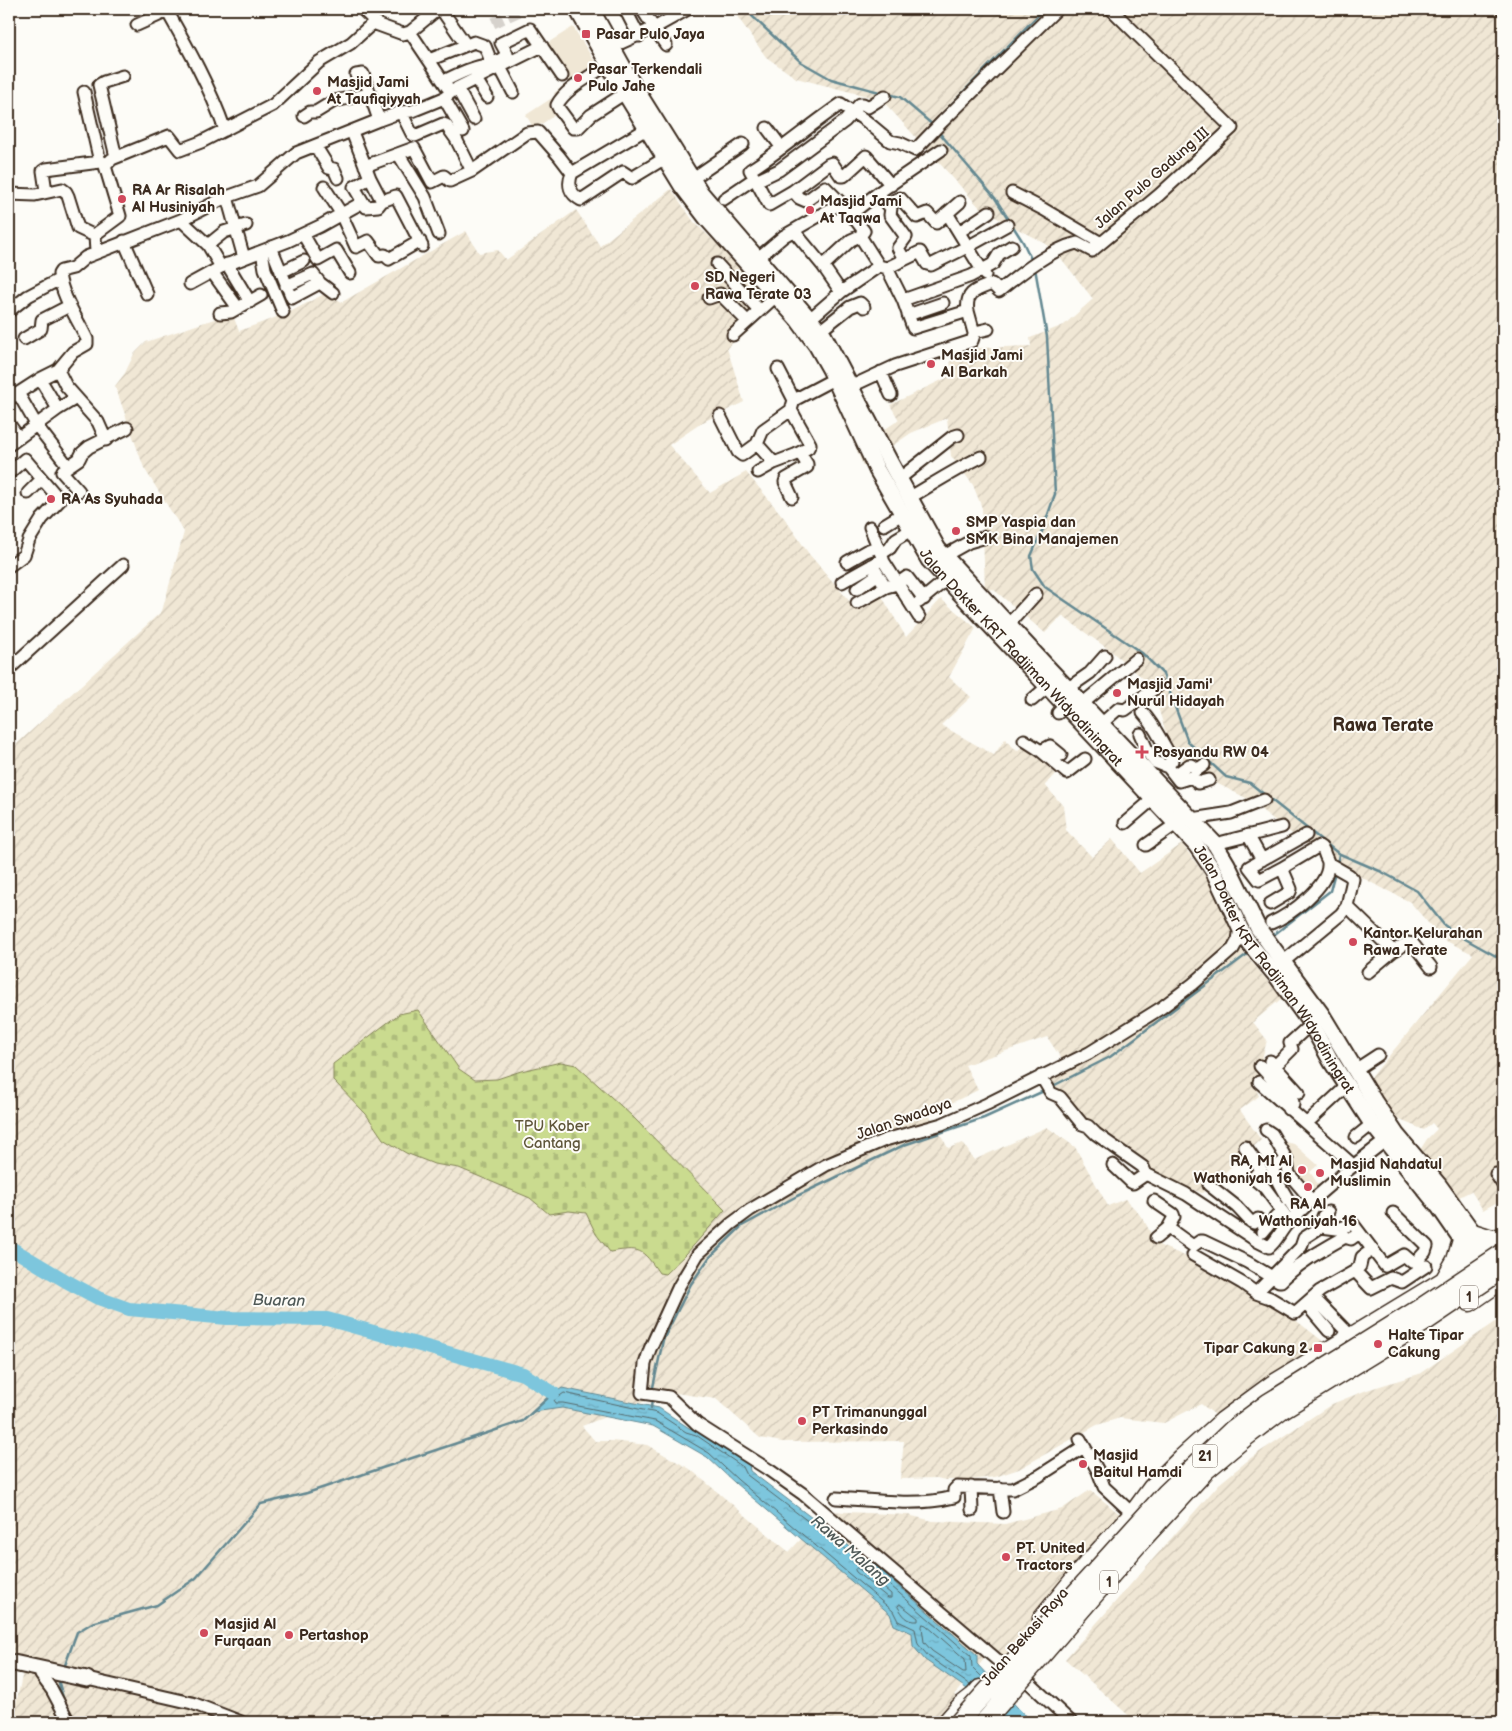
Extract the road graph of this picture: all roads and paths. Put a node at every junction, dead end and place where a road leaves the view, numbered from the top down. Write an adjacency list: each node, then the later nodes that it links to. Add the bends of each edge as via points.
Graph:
1 (362, 9): 11 (street)
2 (440, 9): 14 (street); 16 (street)
3 (577, 9): 31 (main road, Jalan Dokter KRT Radjiman Widyodiningrat)
4 (591, 9): 19 (main road, Jalan Dokter KRT Radjiman Widyodiningrat)
5 (625, 9): 15 (street)
6 (642, 9): 13 (street)
7 (1057, 9): 36 (street, via 915,150 883,136)
8 (1111, 9): 86 (street, Jalan Pulo Gadung III, via 1232,128)
9 (167, 10): 12 (street); 42 (street, via 203,76)
10 (682, 10): 13 (street)
11 (378, 24): 14 (street, via 398,33); 42 (street, via 373,23 351,43 319,62 273,105)
12 (137, 25)
13 (654, 28): 15 (street); 17 (street)
14 (410, 32): 20 (street)
15 (639, 36): 19 (street)
16 (466, 45): 20 (street); 21 (street, via 474,42 483,44)
17 (666, 45)
18 (542, 46): 21 (street); 21 (street, via 528,30 501,43 507,55); 25 (street)
19 (612, 48): 57 (main road, Jalan Dokter KRT Radjiman Widyodiningrat)
20 (430, 60): 27 (street)
21 (496, 66): 26 (street); 27 (street, via 473,68); 29 (street)
22 (598, 70): 31 (street, via 558,102 572,128 578,128 591,115)
23 (356, 75): 32 (street, via 364,74)
24 (123, 76): 51 (street, via 99,85)
25 (562, 76)
26 (476, 79): 30 (street); 34 (street)
27 (444, 81): 30 (street)
28 (84, 92): 51 (street)
29 (513, 92)
30 (451, 93): 35 (street, via 412,111); 38 (street); 43 (street)
31 (625, 93): 40 (main road, Jalan Dokter KRT Radjiman Widyodiningrat)
32 (370, 94): 37 (street, via 334,101); 39 (street)
33 (885, 96): 36 (street, via 871,107 860,104)
34 (487, 97)
35 (401, 112): 39 (street); 53 (street, via 415,136 446,125)
36 (853, 112): 47 (street, via 841,104); 58 (street, via 779,170)
37 (304, 116)
38 (474, 119)
39 (379, 120): 44 (street)
40 (648, 128): 50 (main road, Jalan Dokter KRT Radjiman Widyodiningrat); 54 (street)
41 (767, 128): 47 (street)
42 (225, 130): 51 (street, via 181,150 169,136)
43 (463, 131)
44 (352, 132): 46 (street); 52 (street)
45 (743, 144): 57 (street)
46 (316, 147): 55 (street); 66 (street, via 296,153 258,186)
47 (782, 148): 58 (street, via 750,170)
48 (941, 150): 59 (street)
49 (398, 154): 52 (street); 53 (street, via 414,148 432,182 444,176 450,181); 82 (street, via 425,197)
50 (665, 158): 54 (street, via 632,178 623,172 581,200 569,187); 76 (main road, Jalan Dokter KRT Radjiman Widyodiningrat, via 700,211)
51 (108, 160): 62 (street, via 46,169 43,171); 83 (street, via 105,166 120,216)
52 (365, 166): 56 (street)
53 (472, 171): 54 (street, via 526,133 538,132)
54 (572, 173)
55 (338, 178)
56 (370, 178): 68 (street); 69 (street, via 354,188)
57 (692, 179): 76 (main road, Jalan Dokter KRT Radjiman Widyodiningrat)
58 (756, 179): 61 (street, via 769,205); 67 (street)
59 (891, 185): 61 (street, via 866,156 844,176 832,163); 63 (street)
60 (324, 187): 74 (street)
61 (793, 190): 79 (street, via 799,198 806,200 825,187 843,205)
62 (46, 191): 64 (street, via 35,195); 83 (street, via 62,189 66,192 78,228)
63 (878, 193): 71 (street); 84 (street, via 851,214 864,231)
64 (9, 194)
65 (1012, 194): 86 (street, Jalan Pulo Gadung III)
66 (227, 197): 75 (street); 78 (street)
67 (724, 199)
68 (382, 201): 69 (street, via 378,206 369,208); 74 (street, via 396,196 421,244 388,259 385,255 380,257 368,242 356,247)
69 (363, 202): 74 (street)
70 (960, 202): 73 (street)
71 (888, 205): 73 (street, via 900,198 917,217 927,213 936,223); 94 (street, via 890,215 906,237 898,248)
72 (989, 212): 80 (street)
73 (947, 213): 80 (street)
74 (340, 215): 81 (street)
75 (181, 220): 85 (street); 87 (street)
76 (720, 225): 93 (main road, Jalan Dokter KRT Radjiman Widyodiningrat); 110 (main road, Jalan Dokter KRT Radjiman Widyodiningrat)
77 (1007, 225): 89 (street)
78 (241, 226): 87 (street, via 224,232); 92 (street)
79 (794, 231): 93 (street); 97 (street)
80 (959, 232): 89 (street)
81 (303, 234): 90 (street); 102 (street, via 318,260 336,250)
82 (439, 234)
83 (95, 236): 91 (street)
84 (860, 236): 97 (street); 98 (street)
85 (124, 241): 91 (street); 108 (street)
86 (1101, 243): 105 (street, via 1092,250 1077,242 1069,244 1045,257 999,291)
87 (208, 245): 99 (street)
88 (1012, 246): 100 (street)
89 (966, 248): 94 (street, via 931,265 920,252); 100 (street)
90 (267, 249): 92 (street); 101 (street); 121 (street, via 266,269)
91 (96, 252): 103 (street, via 73,268 61,271)
92 (244, 258): 99 (street)
93 (758, 258): 124 (main road, Jalan Dokter KRT Radjiman Widyodiningrat)
94 (904, 259): 98 (street)
95 (304, 261): 101 (street)
96 (717, 264): 118 (street)
97 (822, 266): 106 (street)
98 (883, 267): 106 (street); 112 (street)
99 (220, 268): 104 (street); 113 (street); 117 (street)
100 (982, 271): 105 (street); 112 (street)
101 (281, 272): 107 (street, via 286,286 313,274)
102 (350, 273)
103 (60, 279): 115 (street); 119 (street, via 28,296)
104 (190, 284)
105 (992, 284): 120 (street, via 968,296)
106 (841, 292): 124 (street)
107 (333, 293)
108 (147, 294)
109 (261, 295): 113 (street)
110 (776, 296): 118 (street); 135 (main road, Jalan Dokter KRT Radjiman Widyodiningrat, via 817,346)
111 (709, 298): 125 (street, via 720,294)
112 (903, 300): 123 (street)
113 (250, 302): 117 (street)
114 (943, 303): 123 (street)
115 (69, 306): 130 (street, via 45,318 40,323 41,329); 132 (street, via 87,344 74,352)
116 (864, 307): 127 (street, via 860,303 850,307)
117 (238, 308): 122 (street)
118 (759, 310): 125 (street)
119 (9, 311)
120 (968, 311): 123 (street, via 915,329); 128 (street)
121 (283, 312)
122 (220, 313)
123 (908, 315)
124 (810, 319): 127 (main road, Jalan Dokter KRT Radjiman Widyodiningrat)
125 (747, 321): 129 (street)
126 (988, 329): 128 (street)
127 (821, 330): 136 (main road, Jalan Dokter KRT Radjiman Widyodiningrat)
128 (974, 333): 133 (street, via 972,341)
129 (733, 335)
130 (24, 339)
131 (778, 369): 140 (street)
132 (58, 370): 134 (street); 139 (street)
133 (881, 372): 136 (street); 137 (street)
134 (40, 379): 138 (street); 141 (street)
135 (834, 379): 140 (street); 163 (main road, Jalan Dokter KRT Radjiman Widyodiningrat, via 877,470)
136 (852, 386): 157 (main road, Jalan Dokter KRT Radjiman Widyodiningrat)
137 (891, 395)
138 (13, 396): 144 (street)
139 (76, 398): 141 (street); 148 (street, via 98,422)
140 (793, 405): 149 (street, via 763,430); 151 (street, via 810,444)
141 (58, 409): 144 (street)
142 (720, 416): 149 (street, via 740,454)
143 (9, 424): 147 (street)
144 (37, 426): 147 (street); 154 (street)
145 (127, 428): 148 (street)
146 (958, 435): 157 (street)
147 (19, 438): 150 (street)
148 (106, 440): 154 (street, via 89,447 80,459)
149 (757, 444): 153 (street)
150 (9, 445)
151 (800, 453): 153 (street); 161 (street, via 807,467 785,482)
152 (981, 457): 162 (street)
153 (774, 462): 156 (street)
154 (68, 466): 159 (street, via 62,472)
155 (9, 472): 158 (street, via 25,459)
156 (758, 472)
157 (899, 478): 162 (main road, Jalan Dokter KRT Radjiman Widyodiningrat)
158 (42, 479): 160 (street); 172 (street, via 60,500 42,519 24,555)
159 (79, 491)
160 (28, 492)
161 (792, 497)
162 (909, 498): 169 (main road, Jalan Dokter KRT Radjiman Widyodiningrat)
163 (902, 514): 164 (street); 166 (main road, Jalan Dokter KRT Radjiman Widyodiningrat)
164 (884, 525)
165 (870, 527): 168 (street)
166 (911, 530): 168 (street); 174 (main road, Jalan Dokter KRT Radjiman Widyodiningrat, via 929,560)
167 (986, 537): 169 (street)
168 (880, 553): 170 (street, via 866,551); 173 (street); 176 (street)
169 (944, 556): 183 (main road, Jalan Dokter KRT Radjiman Widyodiningrat)
170 (847, 562)
171 (123, 565): 186 (street)
172 (9, 567)
173 (875, 570): 175 (street); 176 (street); 177 (street)
174 (947, 579): 179 (street); 188 (main road, Jalan Dokter KRT Radjiman Widyodiningrat)
175 (842, 582)
176 (892, 586): 179 (street, via 907,577); 180 (street); 181 (street)
177 (857, 588)
178 (1036, 594): 183 (street)
179 (924, 599): 181 (street)
180 (858, 603)
181 (911, 606): 182 (street)
182 (919, 616)
183 (1008, 625): 189 (main road, Jalan Dokter KRT Radjiman Widyodiningrat)
184 (1105, 656): 189 (street, via 1090,673)
185 (1136, 659): 191 (street)
186 (9, 669)
187 (1158, 686): 193 (street, via 1125,710 1118,709)
188 (1047, 687): 190 (street); 196 (main road, Jalan Dokter KRT Radjiman Widyodiningrat)
189 (1067, 689): 191 (main road, Jalan Dokter KRT Radjiman Widyodiningrat)
190 (1032, 700)
191 (1082, 704): 193 (main road, Jalan Dokter KRT Radjiman Widyodiningrat)
192 (1143, 713): 200 (street, via 1158,731 1158,737 1172,758)
193 (1101, 724): 198 (main road, Jalan Dokter KRT Radjiman Widyodiningrat)
194 (1024, 740): 195 (street)
195 (1041, 751): 196 (street, via 1067,773); 197 (street, via 1050,746)
196 (1094, 752): 203 (main road, Jalan Dokter KRT Radjiman Widyodiningrat)
197 (1061, 755)
198 (1131, 755): 200 (street, via 1143,739 1155,762); 201 (main road, Jalan Dokter KRT Radjiman Widyodiningrat)
199 (1204, 765): 200 (street, via 1197,770 1192,765)
200 (1170, 770): 201 (street); 202 (street, via 1180,782 1192,777 1198,783)
201 (1152, 776): 205 (main road, Jalan Dokter KRT Radjiman Widyodiningrat)
202 (1209, 780)
203 (1153, 800): 206 (street); 207 (main road, Jalan Dokter KRT Radjiman Widyodiningrat)
204 (1264, 800): 205 (street, via 1231,813)
205 (1192, 819): 211 (main road, Jalan Dokter KRT Radjiman Widyodiningrat)
206 (1125, 823)
207 (1176, 824): 212 (street); 219 (main road, Jalan Dokter KRT Radjiman Widyodiningrat, via 1213,870)
208 (1282, 826): 209 (street)
209 (1248, 835): 211 (street); 213 (street)
210 (1306, 835): 213 (street)
211 (1215, 844): 218 (main road, Jalan Dokter KRT Radjiman Widyodiningrat)
212 (1146, 845)
213 (1262, 860): 215 (street, via 1250,867 1259,880)
214 (1330, 864): 215 (street, via 1319,846); 217 (street, via 1353,881); 220 (street, via 1317,889)
215 (1282, 868): 216 (street, via 1290,892)
216 (1270, 904)
217 (1347, 906): 221 (street); 222 (street, via 1341,914)
218 (1252, 919): 219 (main road); 220 (main road, Jalan Dokter KRT Radjiman Widyodiningrat)
219 (1240, 928): 222 (main road, Jalan Dokter KRT Radjiman Widyodiningrat, via 1249,943); 230 (street, Jalan Swadaya, via 1233,949 1161,1008 1088,1053)
220 (1266, 928): 222 (main road, Jalan Dokter KRT Radjiman Widyodiningrat)
221 (1394, 951): 223 (street, via 1407,943 1413,944); 224 (street)
222 (1277, 961): 225 (main road, Jalan Dokter KRT Radjiman Widyodiningrat); 228 (main road, Jalan Dokter KRT Radjiman Widyodiningrat, via 1322,1016)
223 (1431, 967)
224 (1368, 972)
225 (1311, 1024): 227 (street, via 1290,1043 1292,1049); 231 (main road, Jalan Dokter KRT Radjiman Widyodiningrat)
226 (1378, 1055): 228 (street)
227 (1268, 1065): 232 (street); 233 (street, via 1293,1102)
228 (1355, 1070): 247 (main road, Jalan Dokter KRT Radjiman Widyodiningrat)
229 (1259, 1082): 233 (street)
230 (1046, 1085): 243 (street, via 1082,1124 1143,1167); 285 (street, Jalan Swadaya, via 987,1104 942,1124 885,1140 826,1164 750,1210 698,1254 679,1286 645,1364 644,1393 669,1397 697,1424 803,1494 983,1648)
231 (1347, 1086): 234 (street); 235 (main road, Jalan Dokter KRT Radjiman Widyodiningrat)
232 (1299, 1093)
233 (1288, 1109): 234 (street)
234 (1307, 1124): 242 (street)
235 (1372, 1124): 237 (street); 238 (main road, Jalan Dokter KRT Radjiman Widyodiningrat)
236 (1266, 1130): 240 (street, via 1272,1134)
237 (1356, 1137)
238 (1385, 1141): 242 (street); 247 (main road, Jalan Dokter KRT Radjiman Widyodiningrat)
239 (1245, 1147): 250 (street, via 1261,1168 1253,1178)
240 (1286, 1160): 248 (street, via 1289,1174); 253 (street, via 1272,1168)
241 (1114, 1165): 243 (street, via 1133,1183)
242 (1353, 1165): 248 (street)
243 (1146, 1174): 261 (street, via 1186,1194)
244 (1496, 1174): 246 (street)
245 (1209, 1185): 256 (street, via 1251,1222 1259,1220)
246 (1503, 1185)
247 (1432, 1188): 258 (main road, Jalan Dokter KRT Radjiman Widyodiningrat)
248 (1312, 1200): 253 (street)
249 (1154, 1201): 255 (street, via 1173,1214)
250 (1282, 1212): 253 (street); 256 (street)
251 (1328, 1212): 254 (street, via 1323,1216)
252 (1393, 1213): 266 (street, via 1427,1246)
253 (1293, 1218): 261 (street, via 1269,1247)
254 (1321, 1227): 257 (street, via 1337,1229 1352,1224); 269 (street, via 1304,1238 1301,1247)
255 (1168, 1228): 260 (street); 269 (street, via 1192,1246 1203,1241)
256 (1266, 1228): 261 (street)
257 (1359, 1233): 263 (street); 269 (street, via 1350,1239 1345,1237 1310,1257 1281,1281)
258 (1468, 1236): 259 (highway); 265 (main road, Jalan Dokter KRT Radjiman Widyodiningrat); 271 (highway)
259 (1503, 1237)
260 (1156, 1238)
261 (1257, 1241)
262 (1503, 1241): 265 (highway, Jalan Bekasi Raya / 1)
263 (1372, 1250): 266 (street, via 1385,1266 1404,1255 1414,1263); 268 (street, via 1362,1257)
264 (1193, 1255): 272 (street)
265 (1489, 1255): 270 (main road, Jalan Dokter KRT Radjiman Widyodiningrat); 271 (highway, Jalan Bekasi Raya / 1); 289 (highway, 21, bridge, via 1422,1307 1268,1403 1232,1430 1166,1493)
266 (1423, 1262): 268 (street, via 1402,1282 1391,1278 1371,1288); 271 (street)
267 (1503, 1269): 290 (highway, 21, bridge, via 1426,1321 1281,1410 1206,1470 1138,1543)
268 (1355, 1271): 273 (street)
269 (1270, 1277): 272 (street)
270 (1499, 1278): 277 (highway, Jalan Bekasi Raya / 1, via 1436,1323 1316,1393)
271 (1441, 1282): 275 (highway, Jalan Bekasi Raya / 1)
272 (1256, 1293): 273 (street, via 1295,1313)
273 (1310, 1300): 274 (street); 275 (street)
274 (1329, 1330)
275 (1352, 1337): 276 (highway, Jalan Bekasi Raya / 1, via 1272,1385)
276 (1213, 1430): 277 (highway, bridge); 283 (highway, Jalan Bekasi Raya / 1, via 1152,1488)
277 (1232, 1454): 288 (highway, Jalan Bekasi Raya / 1, via 1166,1517)
278 (971, 1487): 279 (street); 280 (street, via 957,1487 954,1498 930,1501); 281 (street)
279 (1000, 1488): 282 (street); 283 (street, via 1013,1488 1038,1476 1082,1443 1104,1487)
280 (836, 1498)
281 (972, 1510)
282 (1003, 1512)
283 (1133, 1514): 285 (highway, Jalan Bekasi Raya / 1)
284 (9, 1662): 286 (main road)
285 (999, 1668): 289 (highway, Jalan Bekasi Raya / 1)
286 (42, 1669): 287 (main road); 291 (street, via 41,1675)
287 (86, 1679): 292 (street, via 192,1703)
288 (1016, 1688): 290 (highway, Jalan Bekasi Raya / 1, bridge); 294 (street)
289 (960, 1714): 293 (highway, Jalan Bekasi Raya / 1)
290 (989, 1720)
291 (70, 1722)
292 (241, 1722)
293 (948, 1722)
294 (1071, 1722)

